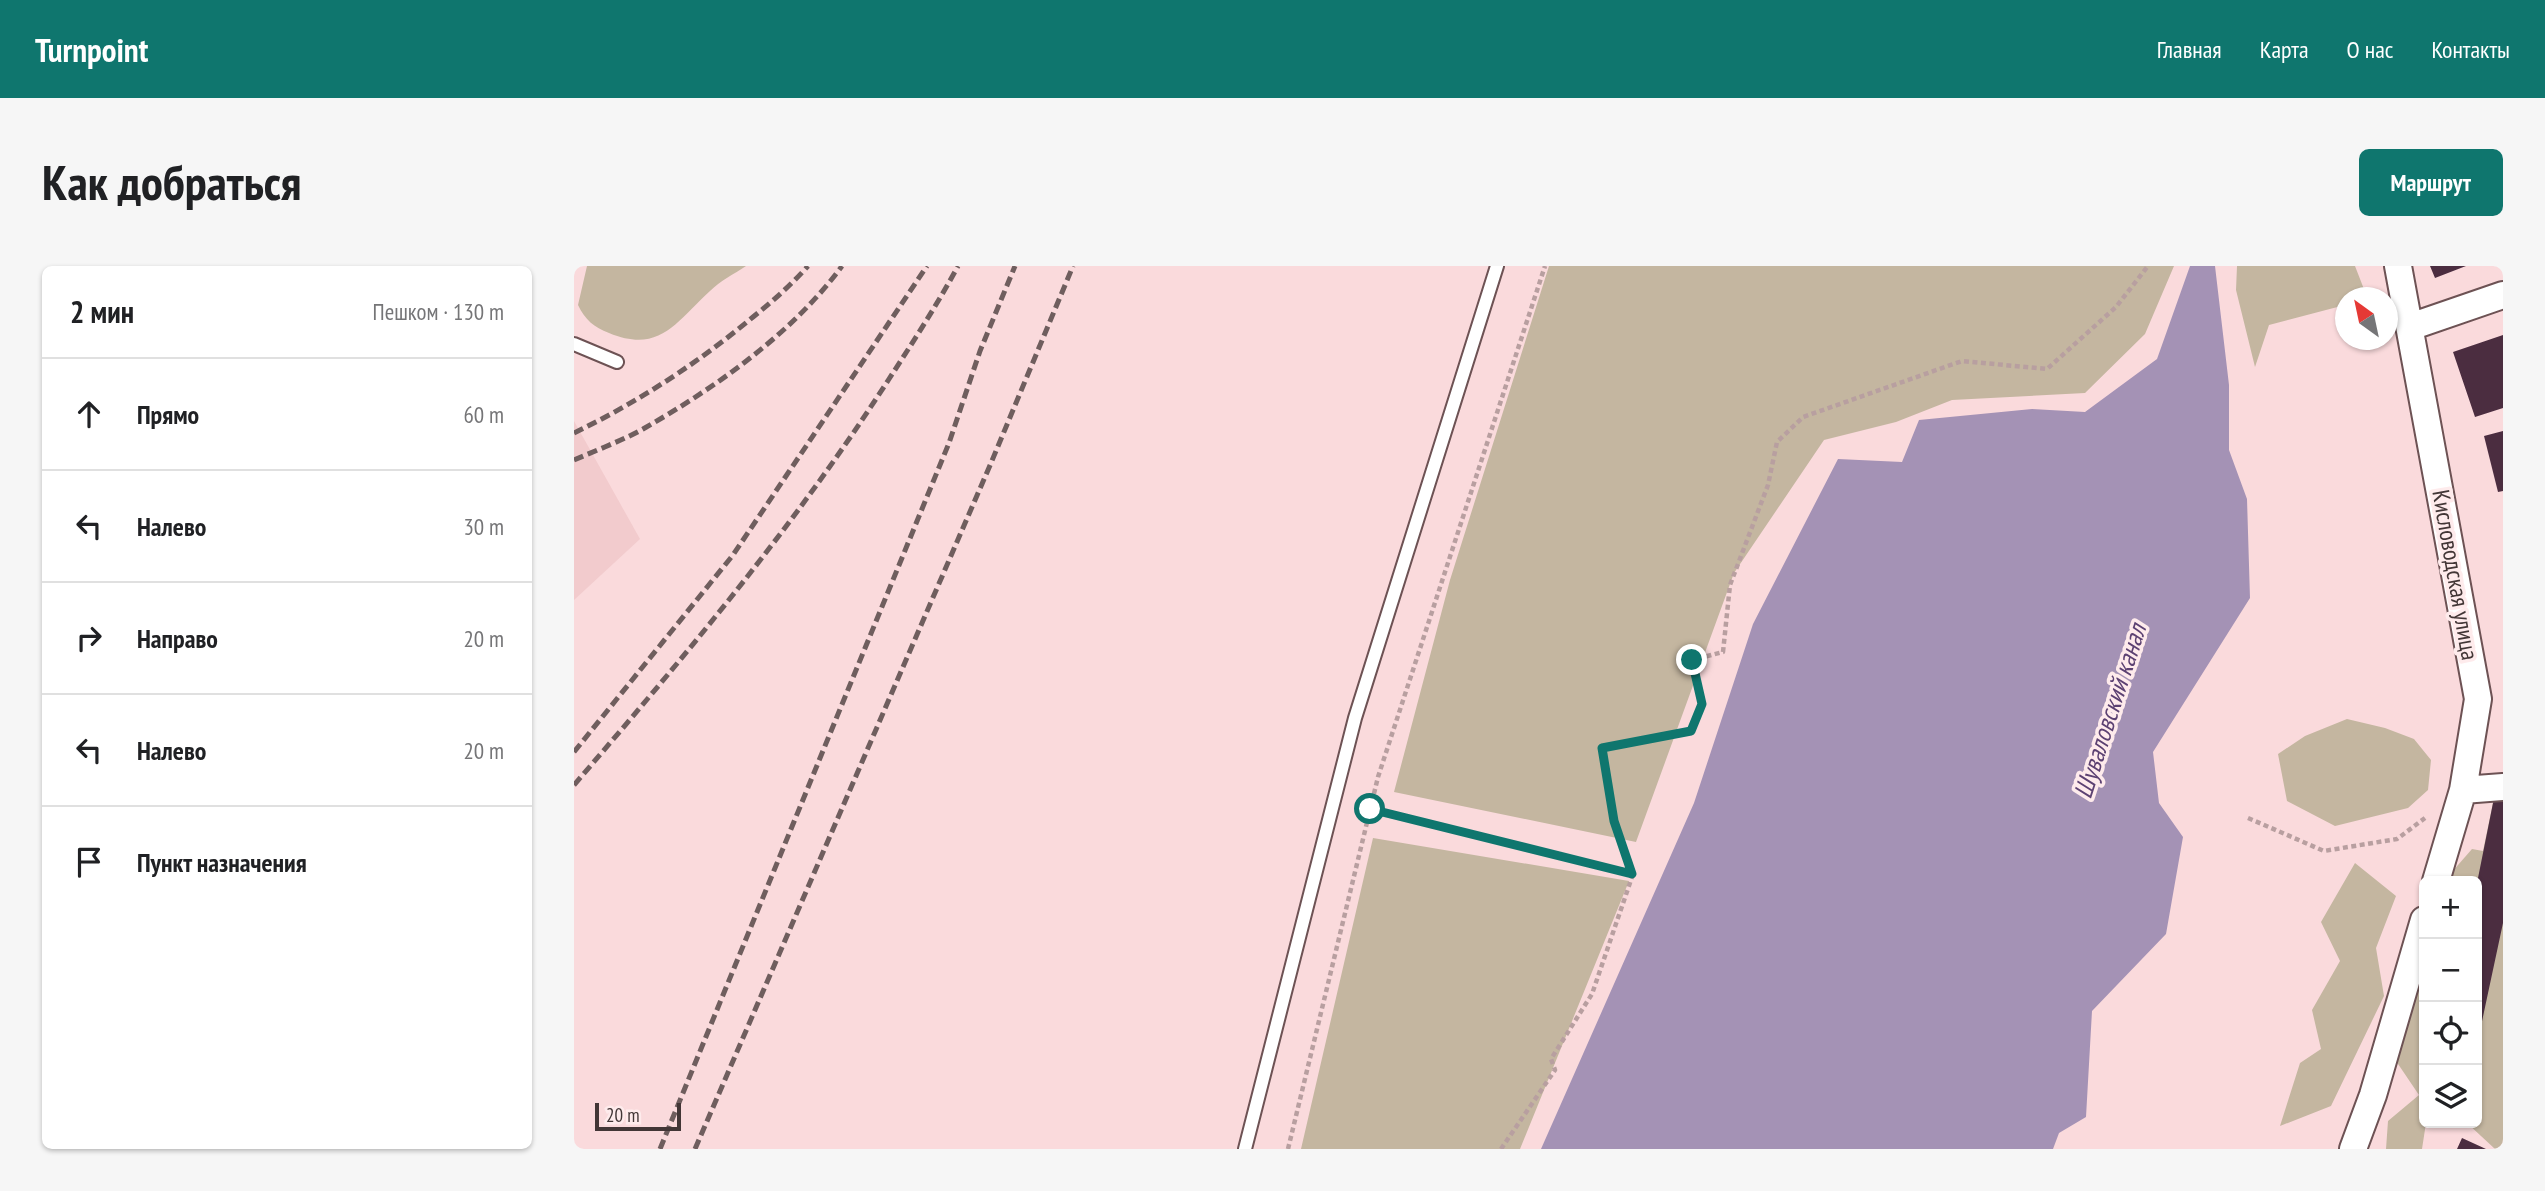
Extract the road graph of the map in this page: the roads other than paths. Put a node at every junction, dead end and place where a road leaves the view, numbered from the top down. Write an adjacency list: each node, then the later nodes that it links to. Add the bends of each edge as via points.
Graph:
1 (1497, 266): 11 (lane, via 1355,718)
2 (2398, 266): 4 (street, Кисловодская улица)
3 (2503, 295): 4 (street)
4 (2410, 327): 8 (street, Кисловодская улица, via 2478,699)
5 (574, 345): 6 (lane)
6 (617, 362)
7 (2503, 788): 8 (street)
8 (2463, 790): 9 (street, Кисловодская улица)
9 (2437, 876)
10 (2419, 937): 12 (street)
11 (1245, 1149)
12 (2353, 1149)

